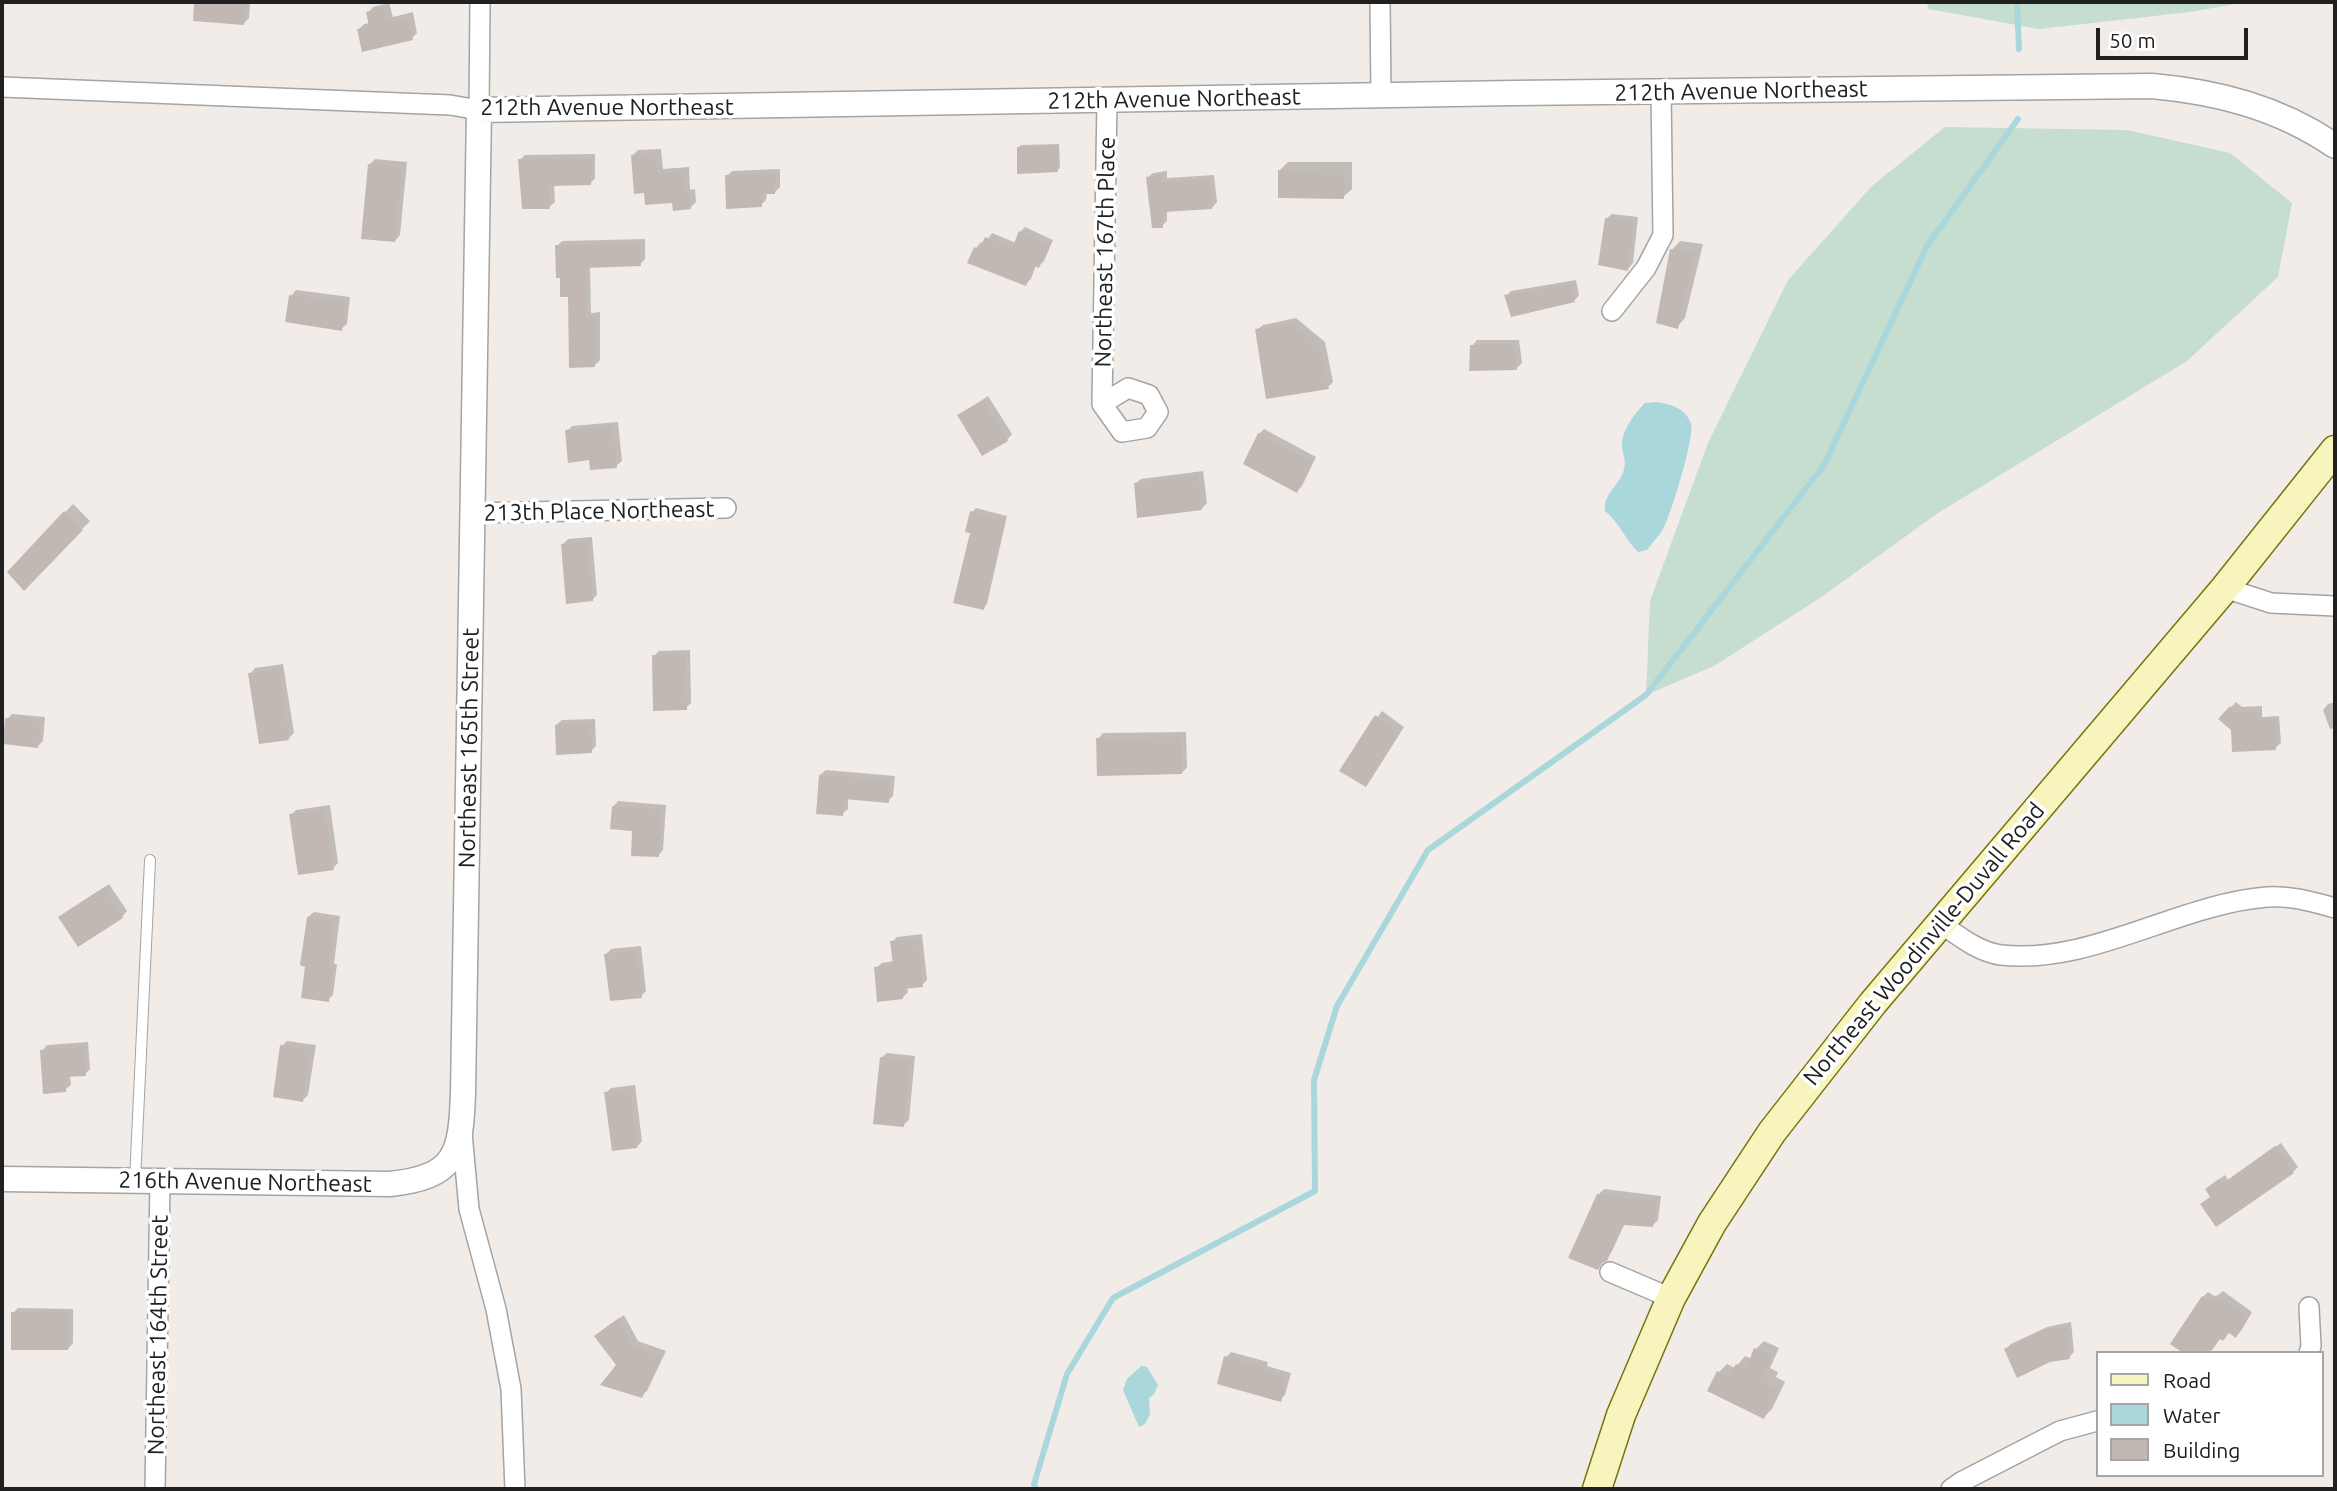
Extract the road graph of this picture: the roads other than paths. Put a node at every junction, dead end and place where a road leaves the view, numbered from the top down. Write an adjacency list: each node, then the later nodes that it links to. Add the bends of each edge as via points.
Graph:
1 (480, 2): 7 (street, Northeast 165th Street)
2 (1380, 2): 5 (street)
3 (2, 87): 7 (street, 212th Avenue Northeast, via 450,105)
4 (1661, 92): 5 (street, 212th Avenue Northeast); 8 (street, 212th Avenue Northeast, via 2152,86 2187,89 2258,106); 9 (street, via 1663,235 1646,268)
5 (1381, 95): 6 (street, 212th Avenue Northeast)
6 (1107, 101): 7 (street, 212th Avenue Northeast); 10 (street, Northeast 167th Place)
7 (479, 110): 13 (street, Northeast 165th Street)
8 (2335, 146)
9 (1612, 311)
10 (1102, 404)
11 (2335, 450): 14 (main road, Northeast Woodinville-Duvall Road)
12 (726, 508): 13 (street, 213th Place Northeast)
13 (472, 513): 19 (street, Northeast 165th Street)
14 (2225, 588): 15 (street, via 2271,603); 18 (main road, Northeast Woodinville-Duvall Road)
15 (2335, 606)
16 (150, 860): 21 (lane)
17 (2335, 908): 18 (street, via 2289,897 2266,897 2073,950 2037,954 2000,955 1973,947)
18 (1940, 923): 24 (main road, Northeast Woodinville-Duvall Road, via 1772,1132 1712,1223)
19 (462, 1132): 22 (street, 216th Avenue Northeast, via 448,1163 417,1182); 29 (street, Northeast 165th Street, via 469,1209 511,1389)
20 (2, 1179): 21 (street, 216th Avenue Northeast)
21 (135, 1181): 22 (street, 216th Avenue Northeast)
22 (160, 1181): 28 (street, Northeast 164th Street)
23 (1611, 1272): 24 (street)
24 (1671, 1298): 30 (main road, Northeast Woodinville-Duvall Road, via 1626,1403)
25 (2309, 1307): 26 (street)
26 (2310, 1351)
27 (2096, 1421): 31 (street, via 2060,1431)
28 (155, 1489)
29 (515, 1489)
30 (1597, 1489)
31 (1951, 1489)

